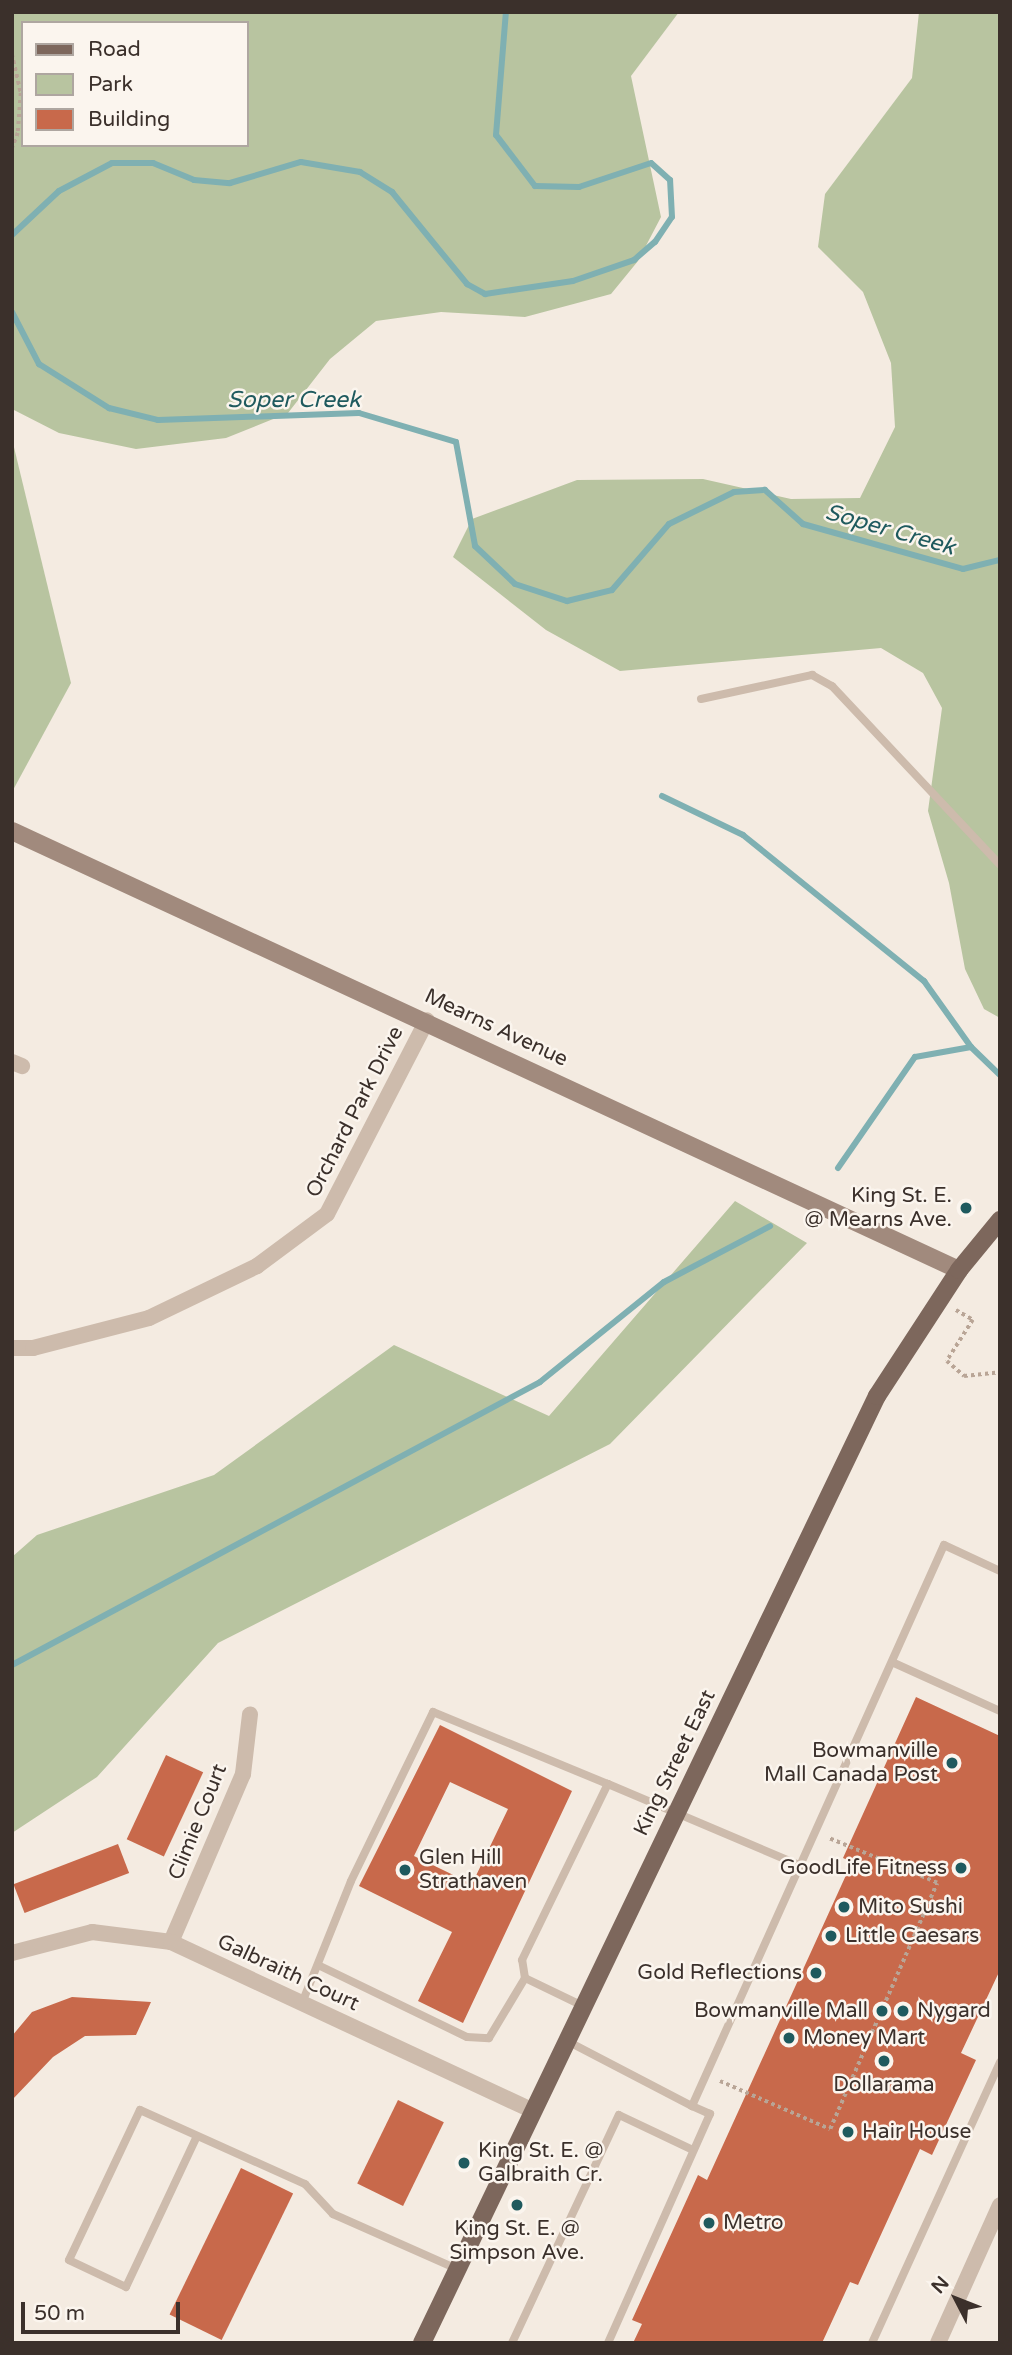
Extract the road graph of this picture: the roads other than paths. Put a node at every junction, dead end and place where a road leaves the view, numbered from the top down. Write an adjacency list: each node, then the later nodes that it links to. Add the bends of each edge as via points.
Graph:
1 (701, 699): 3 (lane, via 812,675 832,686)
2 (12, 831): 4 (street, Mearns Avenue)
3 (1000, 865)
4 (427, 1020): 6 (street, Mearns Avenue); 7 (street, Orchard Park Drive, via 327,1214 257,1266 149,1318 33,1348)
5 (1000, 1220): 6 (main road, King Street East)
6 (959, 1270): 13 (main road, King Street East, via 877,1396)
7 (12, 1348)
8 (1000, 1571): 9 (lane, via 944,1545)
9 (894, 1663): 10 (lane); 14 (lane)
10 (1000, 1711)
11 (250, 1714): 15 (street, Climie Court, via 243,1774)
12 (608, 1784): 13 (lane); 17 (lane, via 433,1712 351,1881); 18 (lane, via 522,1959)
13 (677, 1811): 14 (lane); 20 (main road, King Street East)
14 (801, 1866): 23 (lane)
15 (171, 1942): 16 (street, Galbraith Court, via 92,1932); 19 (street, Galbraith Court)
16 (12, 1953)
17 (318, 1965): 18 (lane, via 479,2040 496,2032); 19 (lane)
18 (525, 1978): 20 (lane)
19 (302, 2003): 24 (street, Galbraith Court)
20 (585, 2007): 21 (main road, King Street East)
21 (569, 2042): 23 (lane); 24 (main road, King Street East)
22 (1000, 2062): 32 (lane)
23 (692, 2106): 26 (lane, via 710,2114)
24 (534, 2111): 28 (main road, King Street East)
25 (197, 2136): 25 (lane, via 140,2110 69,2260 126,2287); 28 (lane, via 304,2184 333,2214)
26 (693, 2150): 30 (lane, via 619,2115); 31 (lane)
27 (1000, 2205): 33 (street)
28 (457, 2269): 29 (main road, King Street East)
29 (422, 2343)
30 (512, 2343)
31 (608, 2343)
32 (872, 2343)
33 (938, 2343)

